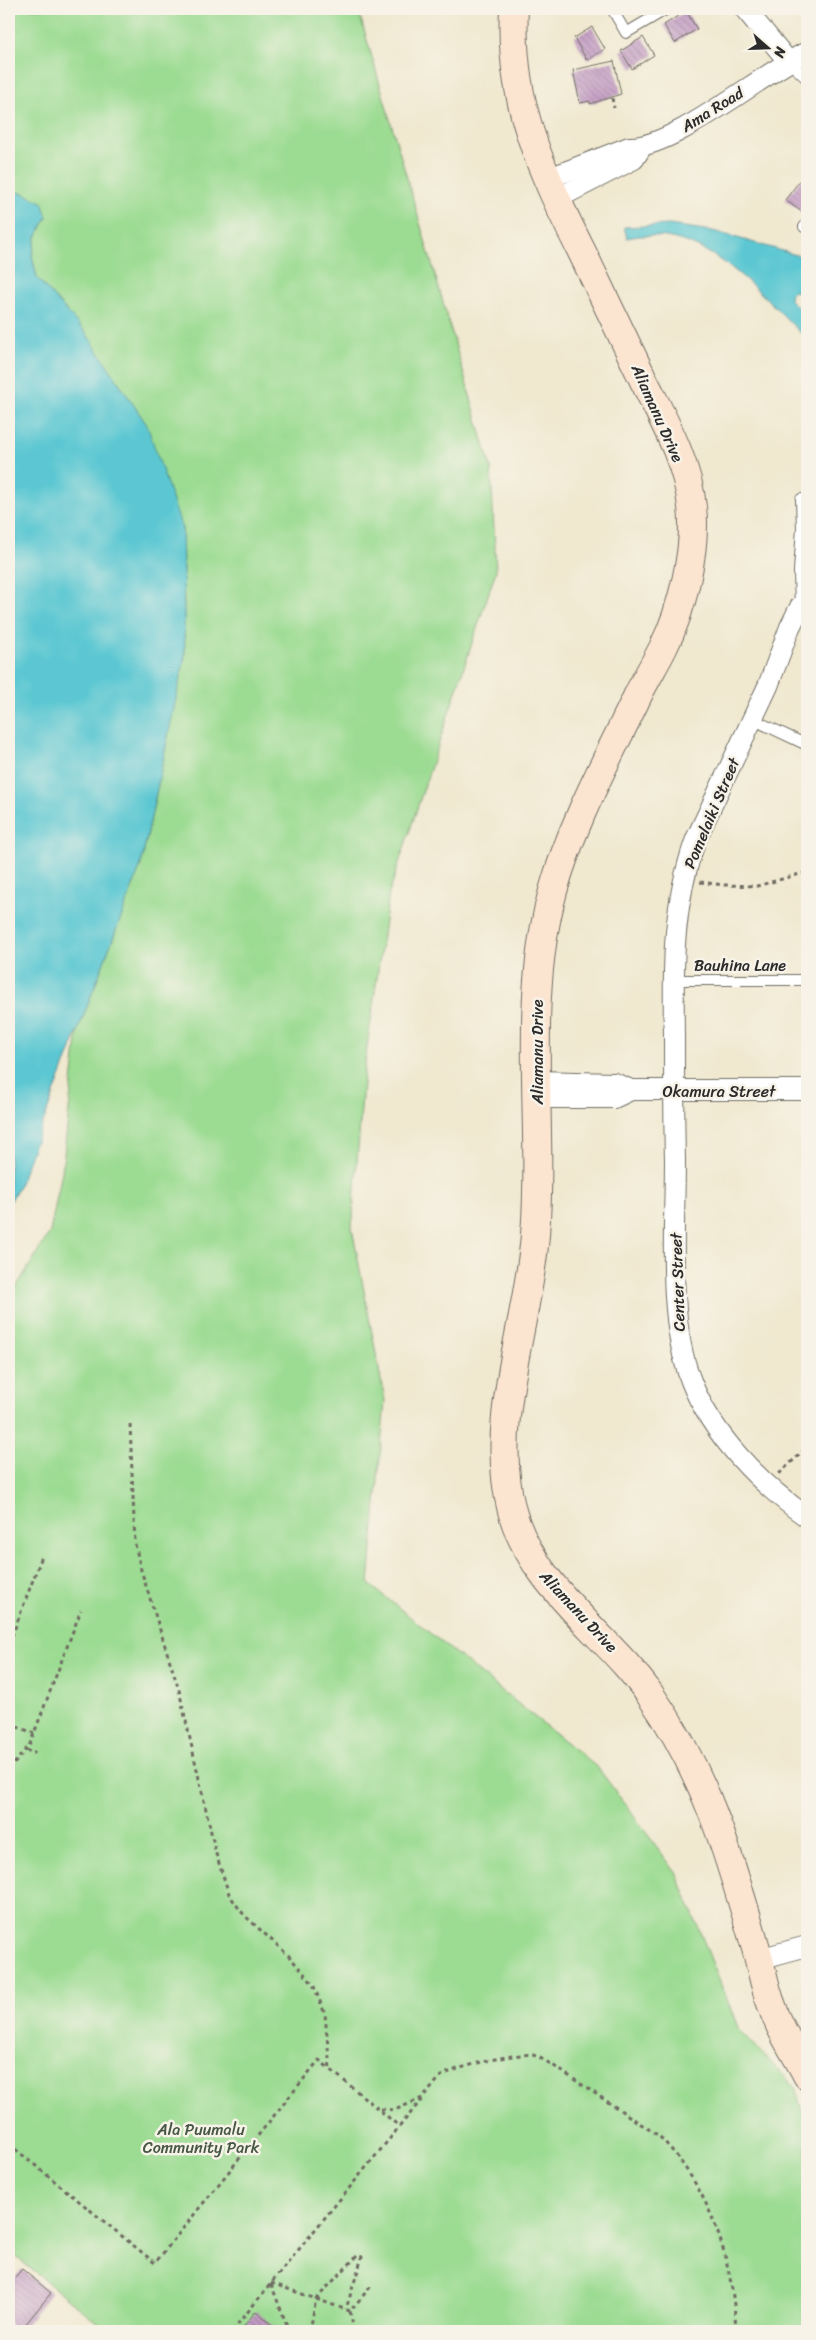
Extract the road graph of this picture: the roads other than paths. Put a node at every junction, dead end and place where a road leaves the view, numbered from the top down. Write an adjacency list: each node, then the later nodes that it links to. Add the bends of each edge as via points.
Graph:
1 (514, 9): 8 (street, Aliamanu Drive, via 514,51 522,107 529,136)
2 (612, 9): 3 (lane, via 626,32)
3 (667, 9)
4 (745, 9): 6 (street)
5 (807, 52): 6 (street, Ama Road)
6 (788, 61): 7 (lane); 8 (street, Ama Road, via 708,114 641,148 634,159)
7 (807, 79)
8 (551, 189): 15 (street, Aliamanu Drive, via 670,433 691,498 693,531 688,575 666,644 572,834 553,891 537,995)
9 (801, 499): 10 (lane, Pomelaiki Street, via 799,571)
10 (804, 606): 11 (street, Pomelaiki Street, via 790,627)
11 (752, 720): 12 (lane); 13 (street, Pomelaiki Street, via 689,859 676,920)
12 (807, 745)
13 (673, 980): 14 (lane, Bauhina Lane); 17 (street, Pomelaiki Street)
14 (807, 980)
15 (538, 1090): 17 (street, Okamura Street, via 614,1098 631,1090); 20 (street, Aliamanu Drive, via 536,1229 504,1437 510,1502 517,1528 537,1566 622,1657 686,1751 722,1833)
16 (807, 1090): 17 (street, Okamura Street)
17 (675, 1091): 18 (street, Center Street, via 675,1301 680,1339 691,1380 709,1416 734,1451)
18 (807, 1517)
19 (807, 1946): 20 (street)
20 (759, 1959): 21 (street, Aliamanu Drive, via 770,2004)
21 (807, 2075)

